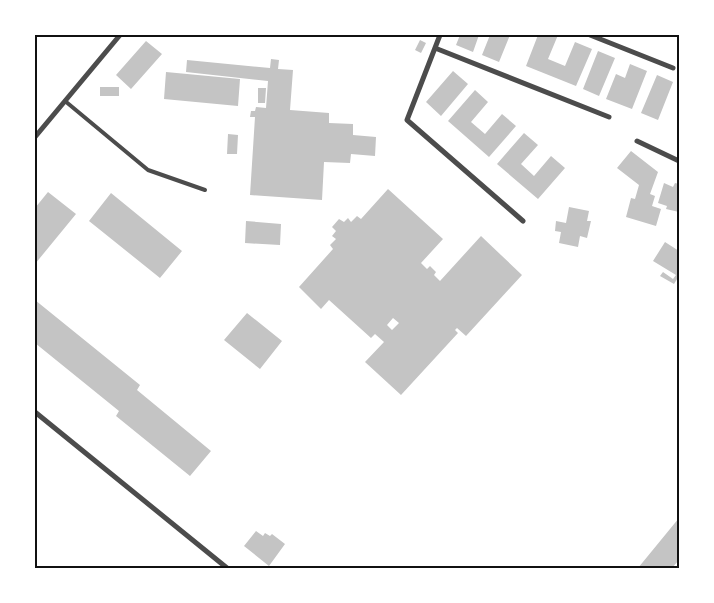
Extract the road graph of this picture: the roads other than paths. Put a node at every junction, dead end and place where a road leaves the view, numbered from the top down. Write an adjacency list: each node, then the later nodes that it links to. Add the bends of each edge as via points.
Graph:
1 (120, 35): 6 (street)
2 (440, 35): 4 (street)
3 (590, 35): 5 (street)
4 (435, 48): 7 (street); 12 (street, via 407,120)
5 (673, 68)
6 (65, 101): 8 (street); 11 (lane, via 148,170)
7 (609, 117)
8 (35, 138)
9 (638, 141): 10 (street)
10 (679, 161)
11 (206, 190)
12 (523, 221)
13 (35, 412): 14 (street)
14 (227, 568)

